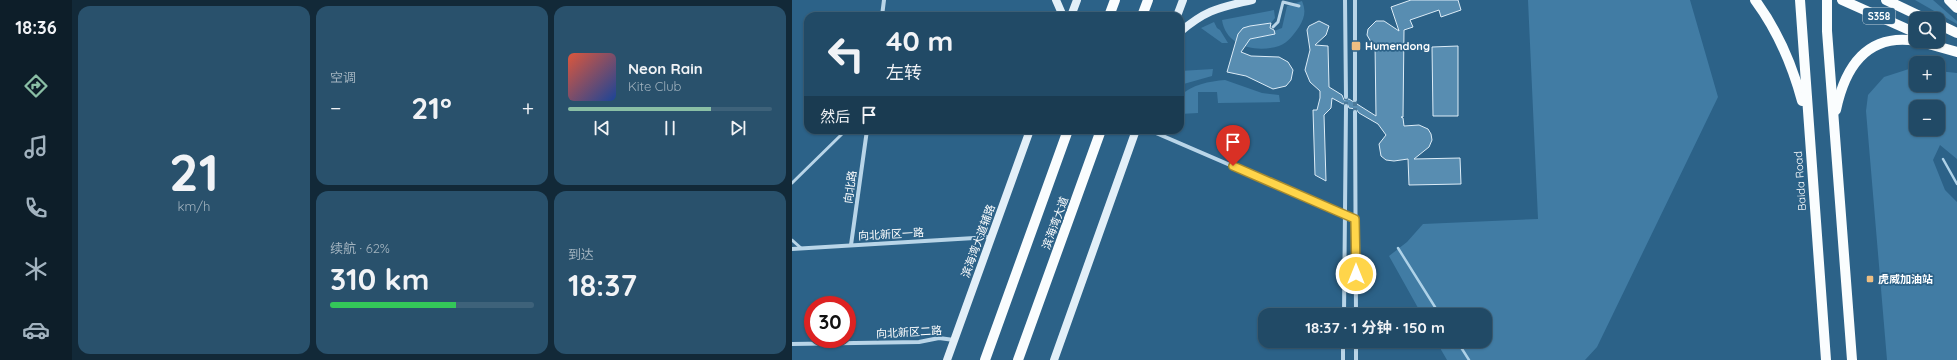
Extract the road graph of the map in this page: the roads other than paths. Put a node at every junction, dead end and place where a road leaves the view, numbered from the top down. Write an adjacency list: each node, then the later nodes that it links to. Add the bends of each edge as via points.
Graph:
1 (884, 0): 18 (street)
2 (1056, 0): 19 (main road)
3 (1077, 0): 20 (main road)
4 (1115, 0): 21 (main road)
5 (1148, 0): 22 (main road)
6 (1183, 0): 23 (main road)
7 (1252, 0): 27 (main road, via 1213,10)
8 (1345, 0): 34 (street)
9 (1355, 0): 35 (street)
10 (1755, 0): 38 (main road, via 1783,45)
11 (1800, 0): 38 (main road, Baida Road)
12 (1827, 0): 39 (main road)
13 (1842, 0): 28 (main road, S358)
14 (1886, 0): 24 (main road)
15 (1949, 0): 17 (main road)
16 (1299, 6): 26 (lane, via 1283,2 1278,22)
17 (1957, 8)
18 (882, 12)
19 (1061, 12)
20 (1072, 12)
21 (1110, 12)
22 (1144, 12)
23 (1178, 12)
24 (1911, 12)
25 (1945, 27): 29 (main road)
26 (1273, 28)
27 (1184, 29)
28 (1909, 30)
29 (1957, 33)
30 (1909, 41): 39 (main road, via 1892,41 1874,46 1860,55 1845,80)
31 (1945, 46): 33 (main road)
32 (1942, 48): 33 (main road)
33 (1957, 52)
34 (1346, 97)
35 (1355, 100)
36 (1346, 106): 48 (street)
37 (1355, 112): 49 (street)
38 (1808, 120): 69 (main road, Baida Road)
39 (1834, 122): 70 (main road)
40 (842, 134): 47 (lane)
41 (866, 134): 52 (street, 向北路)
42 (1029, 134): 50 (main road, 滨海湾大道辅路)
43 (1067, 134): 64 (main road, 滨海湾大道)
44 (1100, 134): 65 (main road, 滨海湾大道)
45 (1135, 134): 66 (main road)
46 (1158, 134): 48 (street)
47 (792, 183)
48 (1344, 214): 49 (street); 55 (street)
49 (1355, 219): 56 (street)
50 (991, 238): 52 (street, 向北新区一路); 57 (main road, 滨海湾大道辅路)
51 (792, 240): 53 (lane)
52 (852, 245): 53 (street, 向北新区一路)
53 (801, 248): 54 (street, 向北新区一路)
54 (792, 249)
55 (1344, 308)
56 (1356, 308)
57 (954, 340): 58 (street, 向北新区二路, via 939,338 919,342); 61 (main road, 滨海湾大道辅路)
58 (792, 344)
59 (1343, 348): 67 (street)
60 (1356, 348): 68 (street)
61 (951, 349): 62 (main road, 滨海湾大道辅路); 63 (main road)
62 (947, 360)
63 (950, 360)
64 (985, 360)
65 (1018, 360)
66 (1054, 360)
67 (1343, 360)
68 (1356, 360)
69 (1826, 360)
70 (1852, 360)

